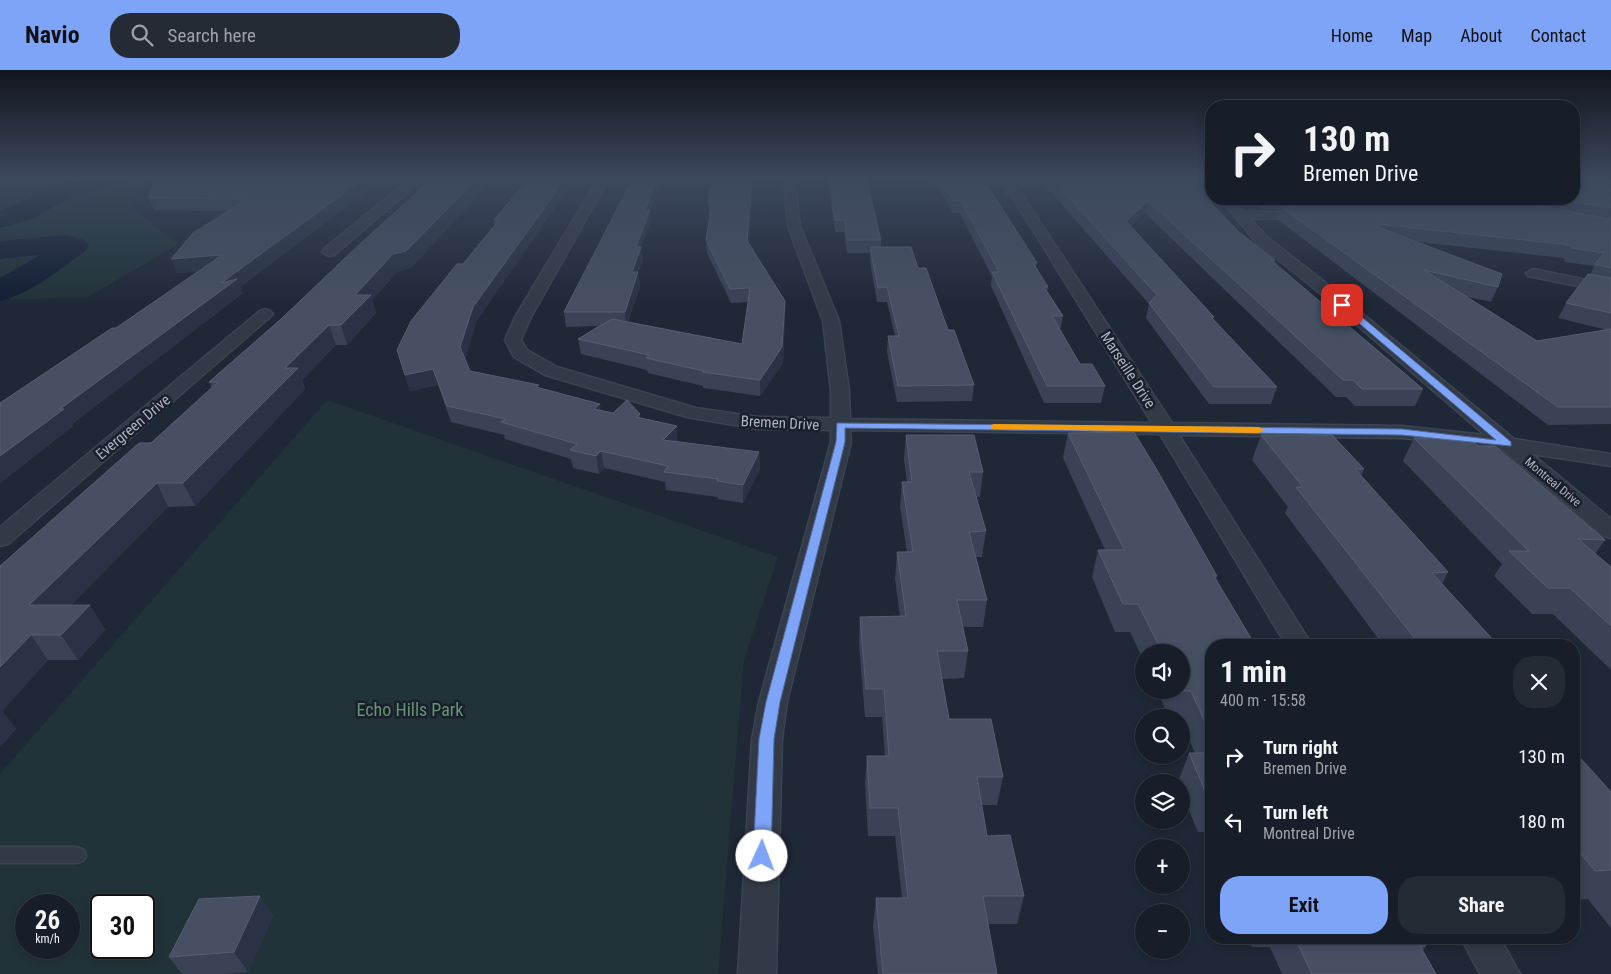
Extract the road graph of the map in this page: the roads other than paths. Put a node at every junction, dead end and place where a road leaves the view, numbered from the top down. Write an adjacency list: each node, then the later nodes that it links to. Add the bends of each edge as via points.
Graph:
1 (367, 220): 6 (street)
2 (580, 220): 10 (street, Bremen Drive, via 523,317 513,340 520,353 551,371 694,413 758,423)
3 (793, 220): 10 (street, via 831,321 840,391)
4 (1032, 220): 11 (street, Marseille Drive)
5 (1245, 220): 12 (street, Montreal Drive, via 1262,240)
6 (329, 252)
7 (1532, 273): 8 (street)
8 (1611, 289)
9 (265, 314): 15 (street, Evergreen Drive)
10 (840, 425): 11 (street, Bremen Drive); 20 (street, via 840,442 773,702 767,739)
11 (1166, 429): 12 (street, Bremen Drive, via 1402,432); 16 (street, Marseille Drive)
12 (1508, 444): 13 (street, Bremen Drive); 14 (street, Montreal Drive)
13 (1611, 460)
14 (1611, 531)
15 (0, 539)
16 (1295, 639)
17 (78, 854): 18 (lane)
18 (0, 855)
19 (1483, 944): 21 (street)
20 (757, 974)
21 (1501, 974)

